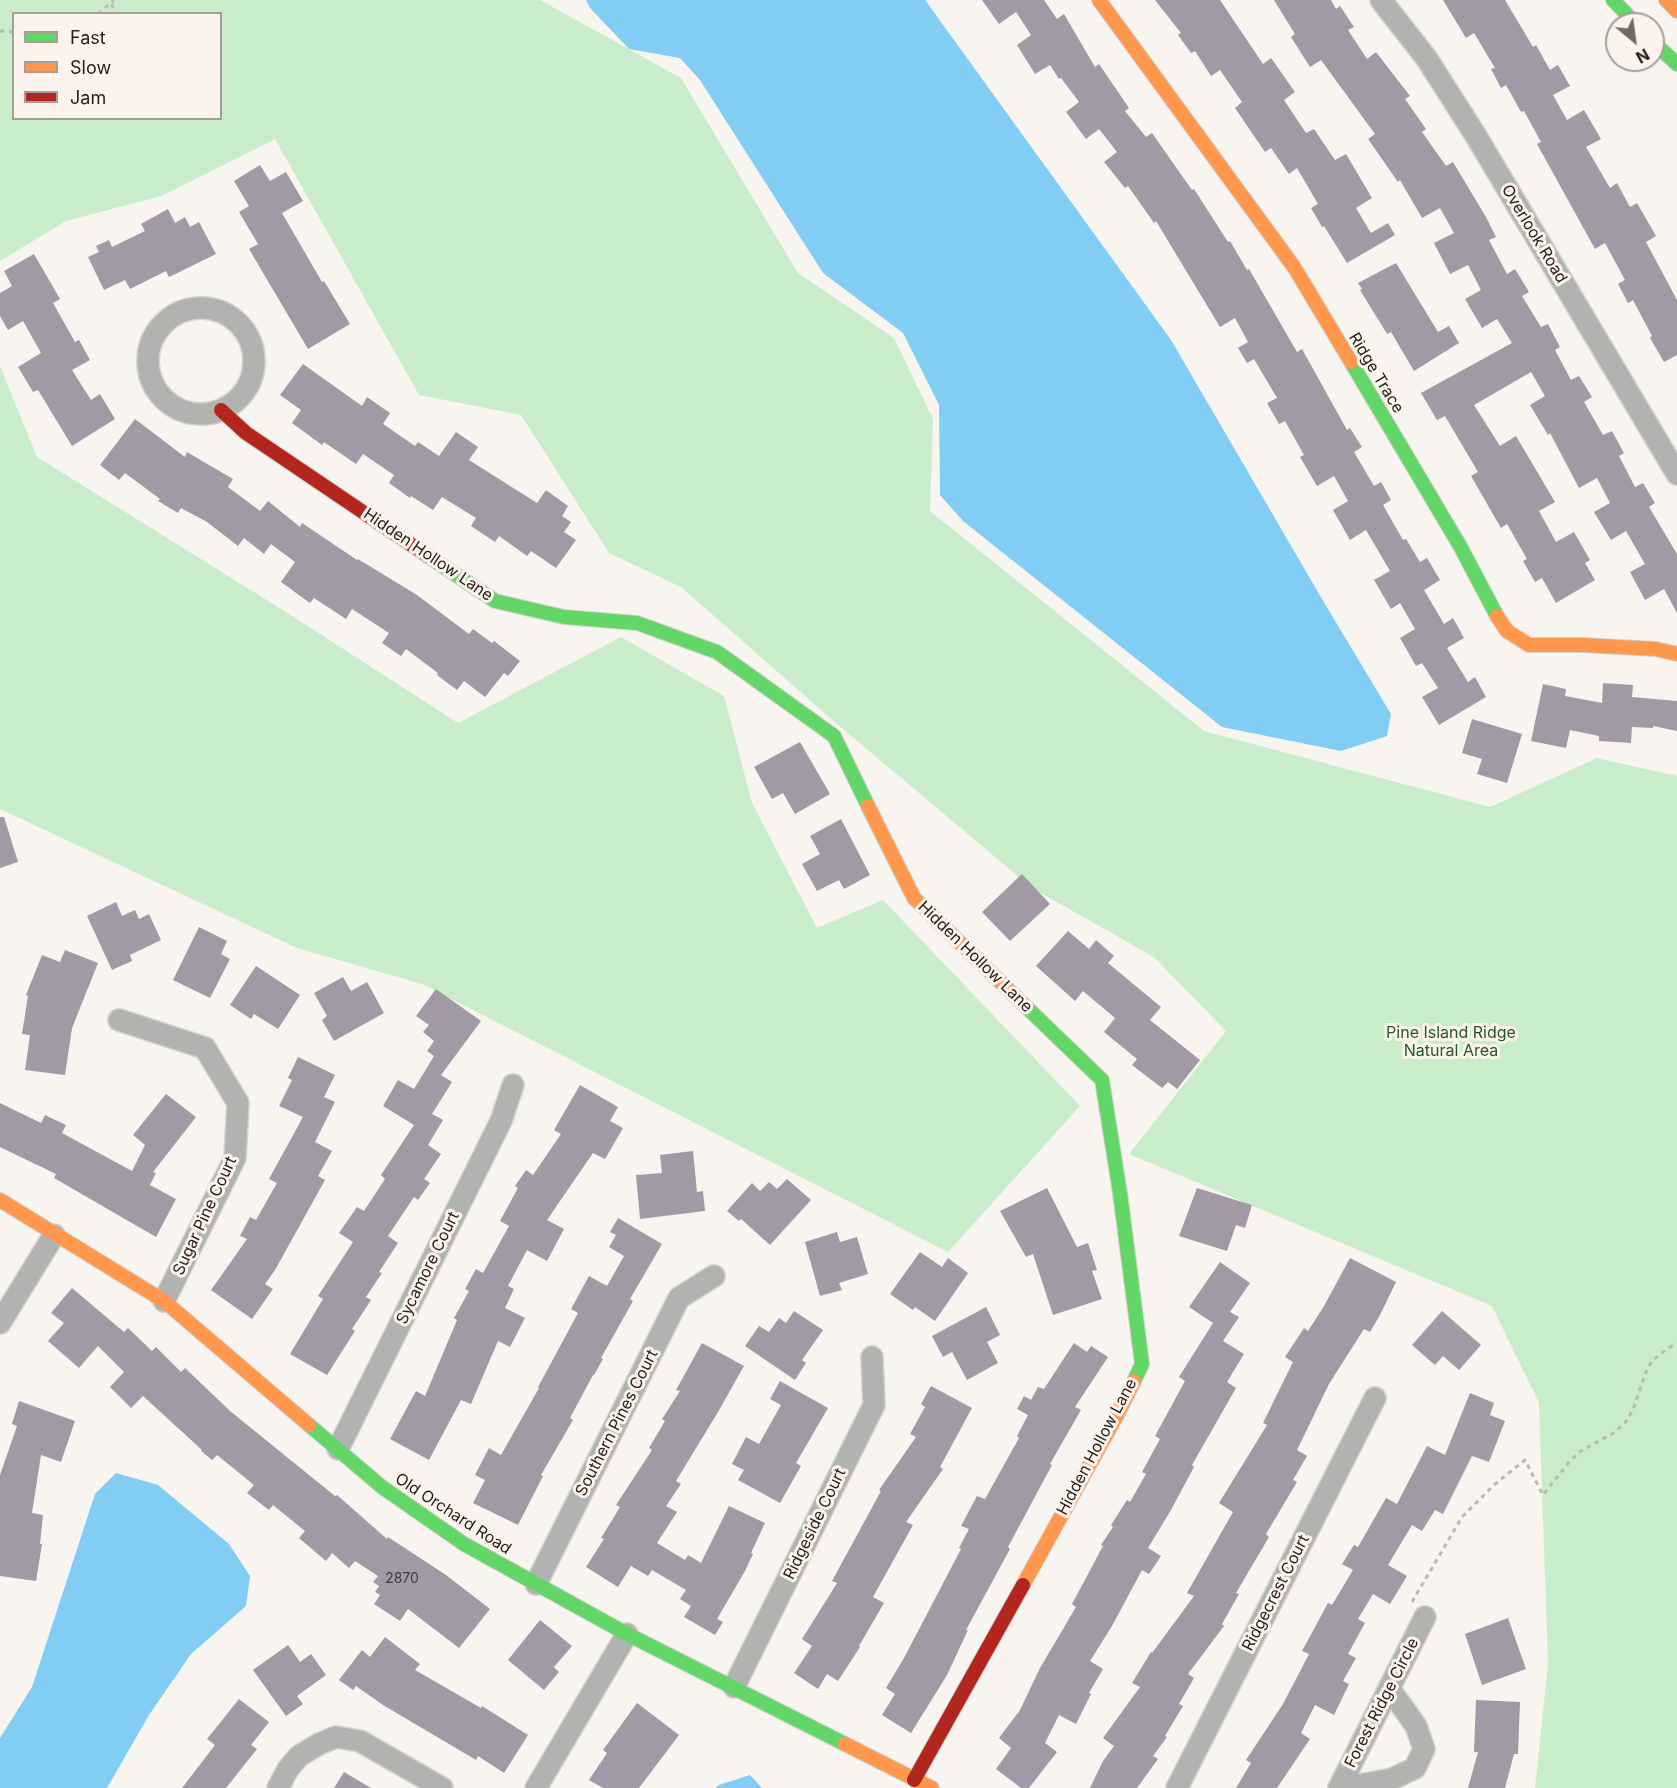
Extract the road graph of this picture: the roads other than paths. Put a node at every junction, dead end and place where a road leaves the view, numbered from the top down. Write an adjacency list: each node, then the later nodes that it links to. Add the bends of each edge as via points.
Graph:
1 (1099, 0): 11 (street, Ridge Trace, via 1294,267 1507,631 1528,645 1656,649)
2 (1382, 0): 10 (street, Overlook Road, via 1476,136)
3 (1613, 0): 6 (street)
4 (1666, 0): 5 (street)
5 (1677, 11)
6 (1624, 12)
7 (1665, 53): 8 (street)
8 (1677, 64)
9 (221, 410): 9 (street, via 192,413 176,408 162,398 153,384 148,367 154,335 179,312 195,308 224,313 244,329 252,345 250,381 240,397); 27 (street, Hidden Hollow Lane, via 246,433 495,602 564,617 637,622 717,652 834,736 914,898 1102,1080 1142,1364)
10 (1677, 474)
11 (1677, 654)
12 (118, 1020): 17 (street, Sugar Pine Court, via 205,1048 238,1103 235,1158)
13 (513, 1084): 21 (street, Sycamore Court, via 501,1121)
14 (0, 1200): 15 (street, Old Orchard Road)
15 (54, 1235): 17 (street, Old Orchard Road); 18 (street)
16 (714, 1275): 22 (street, Southern Pines Court, via 679,1298)
17 (164, 1301): 21 (street, Old Orchard Road)
18 (0, 1323)
19 (872, 1357): 25 (street, Ridgeside Court, via 874,1405)
20 (1375, 1398): 32 (street, Ridgecrest Court)
21 (338, 1449): 22 (street, Old Orchard Road, via 381,1488 464,1545)
22 (536, 1584): 24 (street, Old Orchard Road)
23 (1417, 1612): 26 (street, Forest Ridge Circle)
24 (627, 1634): 25 (street, Old Orchard Road); 30 (street)
25 (734, 1687): 27 (street, Old Orchard Road)
26 (1389, 1688): 33 (street, Forest Ridge Circle); 34 (street, via 1416,1726 1424,1749 1415,1768 1392,1779)
27 (914, 1780): 31 (street, Old Orchard Road)
28 (278, 1788): 29 (street, via 299,1756 336,1737 360,1741)
29 (442, 1788)
30 (536, 1788)
31 (932, 1788)
32 (1177, 1788)
33 (1339, 1788)
34 (1344, 1788)

